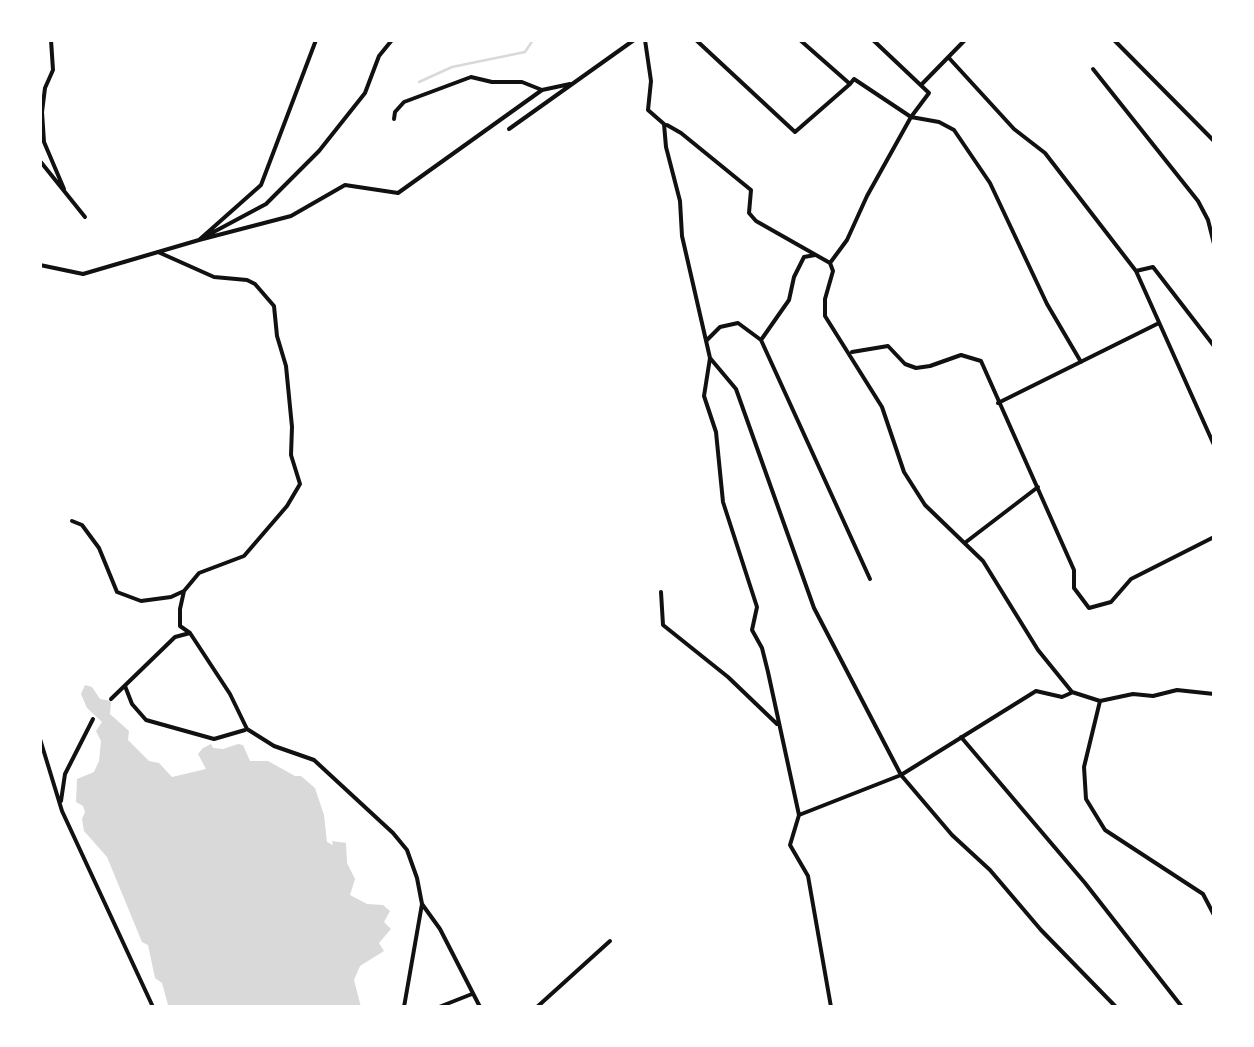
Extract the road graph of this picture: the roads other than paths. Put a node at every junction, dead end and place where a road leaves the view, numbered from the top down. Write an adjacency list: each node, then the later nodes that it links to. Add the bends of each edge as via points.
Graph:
1 (51, 40): 25 (street)
2 (316, 40): 29 (street, via 261,184)
3 (392, 40): 29 (street, via 364,93 319,152 266,204)
4 (626, 40): 12 (street)
5 (634, 40): 12 (street)
6 (645, 40): 21 (street, via 648,110)
7 (696, 40): 16 (street, via 794,132)
8 (800, 40): 16 (street)
9 (873, 40): 17 (street)
10 (966, 40): 13 (street)
11 (1114, 40): 24 (street)
12 (626, 48): 15 (street)
13 (949, 58): 17 (street); 35 (street, via 1045,153)
14 (1094, 68): 30 (street, via 1198,201)
15 (570, 84): 18 (street); 22 (street)
16 (850, 84): 19 (street, via 854,79)
17 (921, 84): 19 (street, via 929,94)
18 (542, 90): 20 (street, via 471,77 404,102); 29 (street, via 398,194 344,184 291,216)
19 (911, 117): 33 (street); 42 (street, via 954,130 990,183)
20 (394, 119)
21 (664, 124): 32 (street, via 751,190 748,214 756,221); 38 (street)
22 (509, 129)
23 (40, 135): 25 (street)
24 (1214, 141)
25 (44, 142): 27 (street)
26 (40, 161): 27 (street)
27 (64, 188): 28 (street)
28 (84, 218)
29 (199, 240): 31 (street)
30 (1214, 244)
31 (158, 252): 34 (street, via 83,274); 52 (street, via 214,278 247,280 274,306 286,366 290,455 300,484 244,556 199,573)
32 (815, 256): 33 (street); 37 (street, via 804,257 789,300)
33 (830, 263): 40 (street, via 825,316)
34 (40, 265)
35 (1136, 271): 36 (street); 39 (street, via 1153,267)
36 (1158, 323): 42 (street); 45 (street)
37 (762, 340): 38 (street, via 738,323 720,327); 51 (street)
38 (706, 341): 41 (street)
39 (1214, 346)
40 (850, 353): 43 (street, via 888,346 916,368 961,354 976,358); 50 (street, via 882,407 904,472 925,506)
41 (710, 358): 65 (street, via 704,396 716,432 724,502 757,607 752,630); 69 (street, via 736,390 814,608)
42 (1082, 362): 43 (street)
43 (998, 404): 47 (street)
44 (1214, 422): 45 (street)
45 (1206, 430): 46 (street)
46 (1214, 445)
47 (1038, 487): 49 (street, via 1074,570 1074,588 1089,608 1111,602 1132,579); 50 (street)
48 (72, 521): 54 (street, via 98,548 117,592 141,600)
49 (1214, 537)
50 (966, 542): 60 (street)
51 (870, 579)
52 (184, 591): 54 (street); 55 (street)
53 (662, 592): 65 (street, via 663,626)
54 (172, 597): 55 (street)
55 (180, 609): 56 (street)
56 (180, 626): 57 (street); 58 (street)
57 (190, 634): 58 (street); 66 (street)
58 (175, 637): 59 (street)
59 (125, 686): 62 (street); 66 (street, via 146,720 214,739)
60 (1072, 692): 63 (street); 67 (street, via 1062,697 1036,691)
61 (1214, 694): 63 (street, via 1177,690)
62 (111, 698)
63 (1100, 702): 73 (street, via 1084,766 1086,799 1106,830 1203,894)
64 (93, 719): 70 (street, via 64,774)
65 (780, 727): 71 (street)
66 (247, 729): 72 (street, via 314,760 393,833 407,850)
67 (961, 737): 69 (street); 83 (street)
68 (40, 739): 70 (street)
69 (902, 776): 71 (street); 82 (street)
70 (61, 806): 76 (street)
71 (798, 815): 81 (street, via 790,846 808,876)
72 (422, 904): 75 (street); 77 (street)
73 (1214, 915)
74 (610, 941): 80 (street)
75 (472, 994): 78 (street); 79 (street)
76 (153, 1007)
77 (404, 1007)
78 (439, 1007)
79 (480, 1007)
80 (537, 1007)
81 (831, 1007)
82 (1116, 1007)
83 (1182, 1007)

